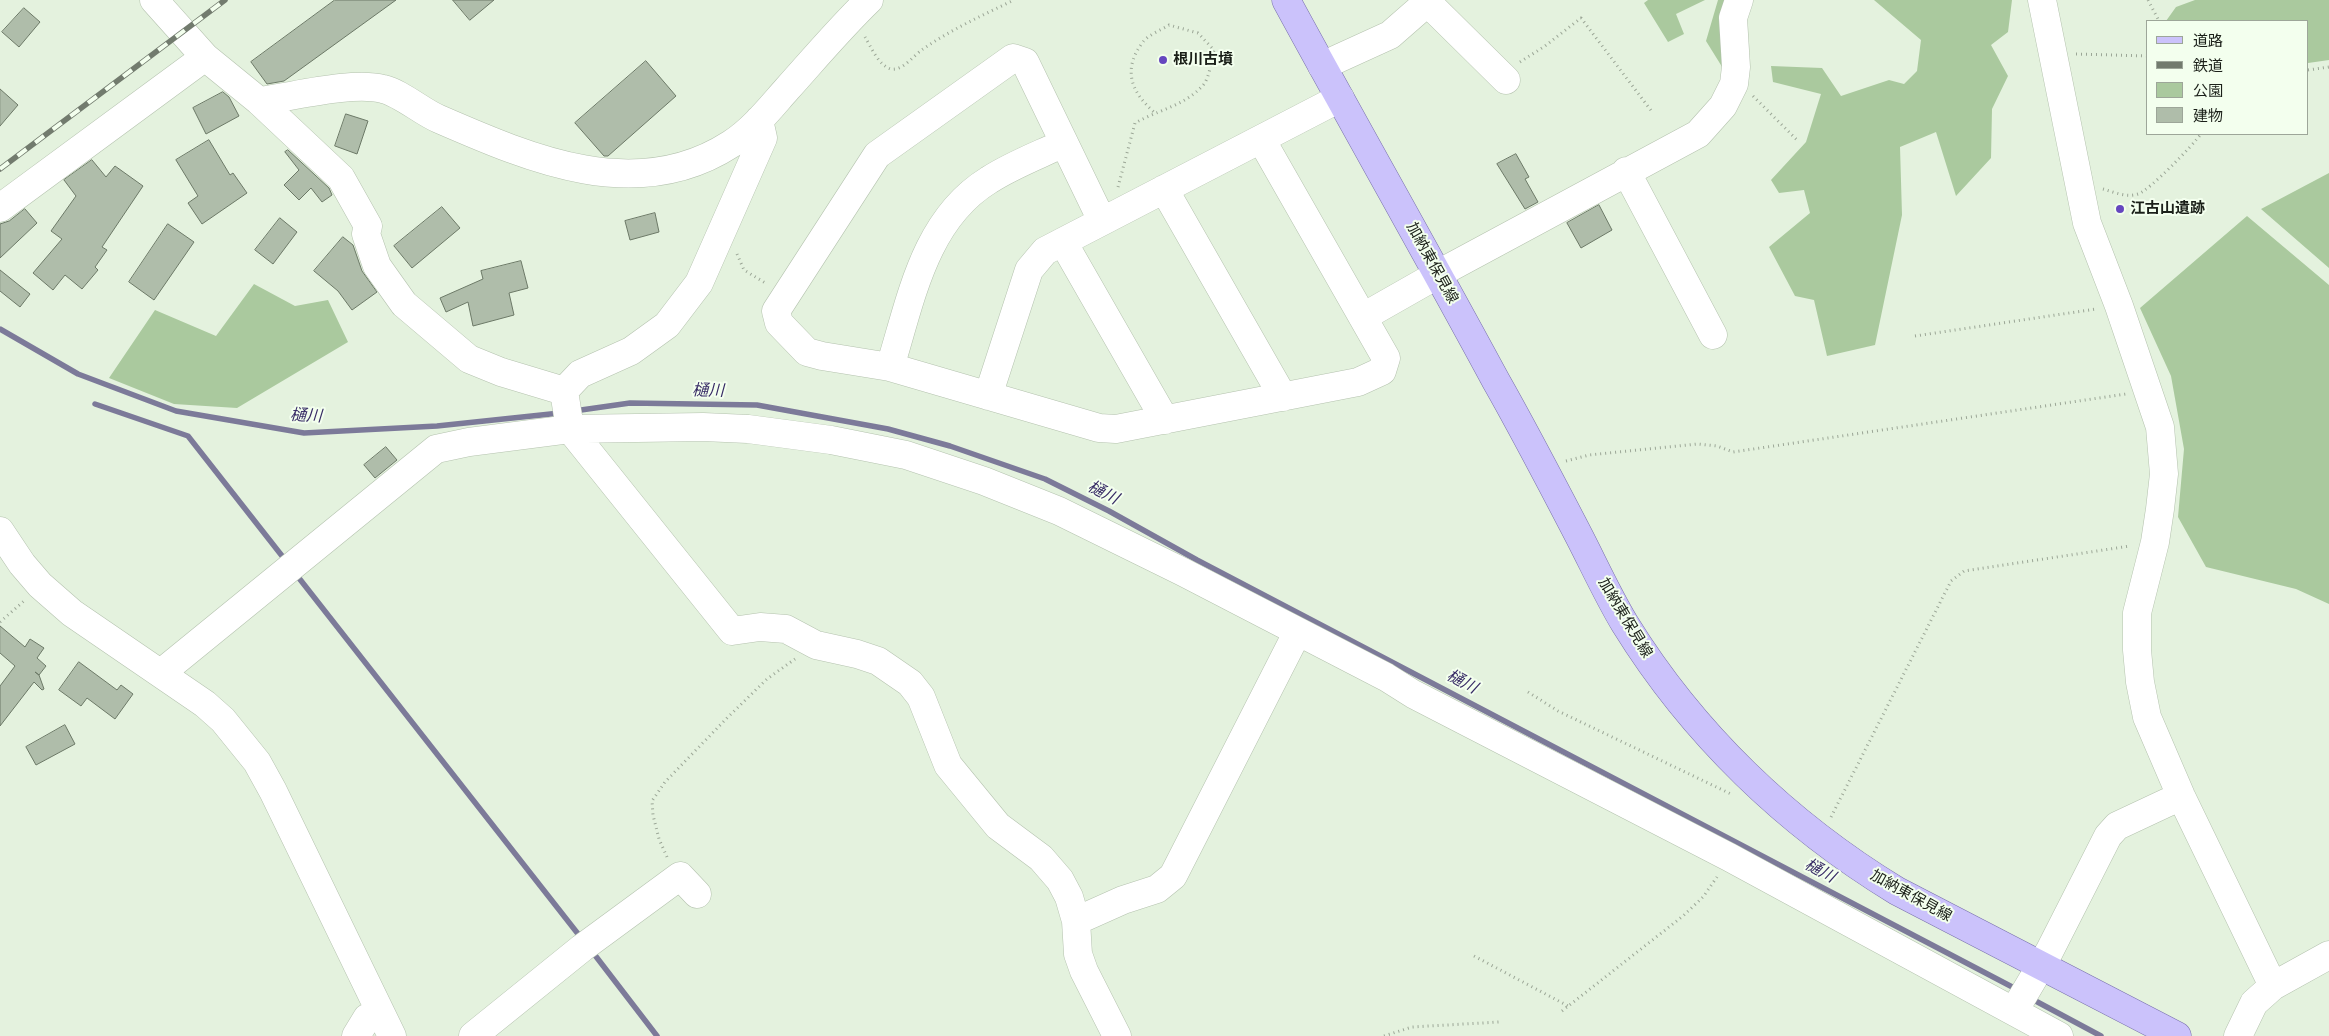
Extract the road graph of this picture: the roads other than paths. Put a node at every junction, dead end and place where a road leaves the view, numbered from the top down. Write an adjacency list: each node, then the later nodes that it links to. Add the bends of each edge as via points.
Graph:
1 (154, 0): 7 (street)
2 (1286, 0): 8 (main road, 加納東保見線)
3 (1739, 0): 15 (street, via 1733,18 1736,67 1723,106 1698,134)
4 (2042, 0): 32 (street, via 2088,223 2160,427 2164,474 2155,542 2137,613 2136,650 2147,718)
5 (1429, 1): 8 (street, via 1390,35); 9 (street)
6 (862, 7): 12 (street)
7 (205, 57): 11 (street); 17 (street)
8 (1322, 66): 10 (main road, 加納東保見線)
9 (1501, 75)
10 (1340, 98): 13 (street); 20 (main road, 加納東保見線)
11 (260, 101): 12 (street, via 354,87 384,89 437,118 487,139 580,170 618,175 660,172 692,164 731,144); 24 (street, via 341,178 368,226 366,234 377,266 404,304 469,359)
12 (759, 120): 24 (street, via 763,138 699,283 667,325 631,351 580,374)
13 (1261, 139): 16 (street); 21 (street)
14 (1064, 143): 18 (street); 23 (street, via 989,180 950,214 934,238 919,275); 23 (street, via 1025,62 1013,58 877,155 776,311 779,322 807,352)
15 (1626, 171): 20 (street); 22 (street)
16 (1164, 190): 18 (street); 26 (street)
17 (0, 208)
18 (1102, 221): 19 (street)
19 (1063, 242): 25 (street, via 1046,251 1029,270); 27 (street)
20 (1438, 274): 21 (street); 36 (main road, 加納東保見線, via 1544,467 1624,623 1670,690 1720,749 1818,838 1898,891)
21 (1364, 317): 26 (street, via 1386,358 1382,371 1358,382)
22 (1713, 335)
23 (890, 367): 25 (street)
24 (564, 395): 28 (street)
25 (988, 396): 27 (street, via 1099,428 1116,430)
26 (1283, 397): 27 (street)
27 (1165, 420)
28 (570, 427): 30 (street, via 748,429 831,440 906,455 1059,511); 31 (street, via 436,450); 34 (street, via 732,631 774,627 804,636 816,645 878,662 910,682 921,697 948,765 998,826 1041,858 1060,880)
29 (0, 531): 31 (street, via 40,585 87,624)
30 (1297, 633): 34 (street, via 1173,876 1157,889); 38 (street)
31 (161, 674): 39 (street, via 223,720 257,762)
32 (2181, 796): 36 (street, via 2117,826 2108,836); 37 (street)
33 (689, 885): 41 (street, via 590,943)
34 (1076, 921): 42 (street, via 1078,954)
35 (2329, 955): 37 (street)
36 (2038, 971): 38 (street); 44 (main road, 加納東保見線)
37 (2273, 986): 45 (street, via 2254,1003)
38 (2014, 1011): 43 (street)
39 (387, 1027): 40 (street, via 367,1018)
40 (356, 1036)
41 (473, 1036)
42 (1117, 1036)
43 (2059, 1036)
44 (2177, 1036)
45 (2238, 1036)

